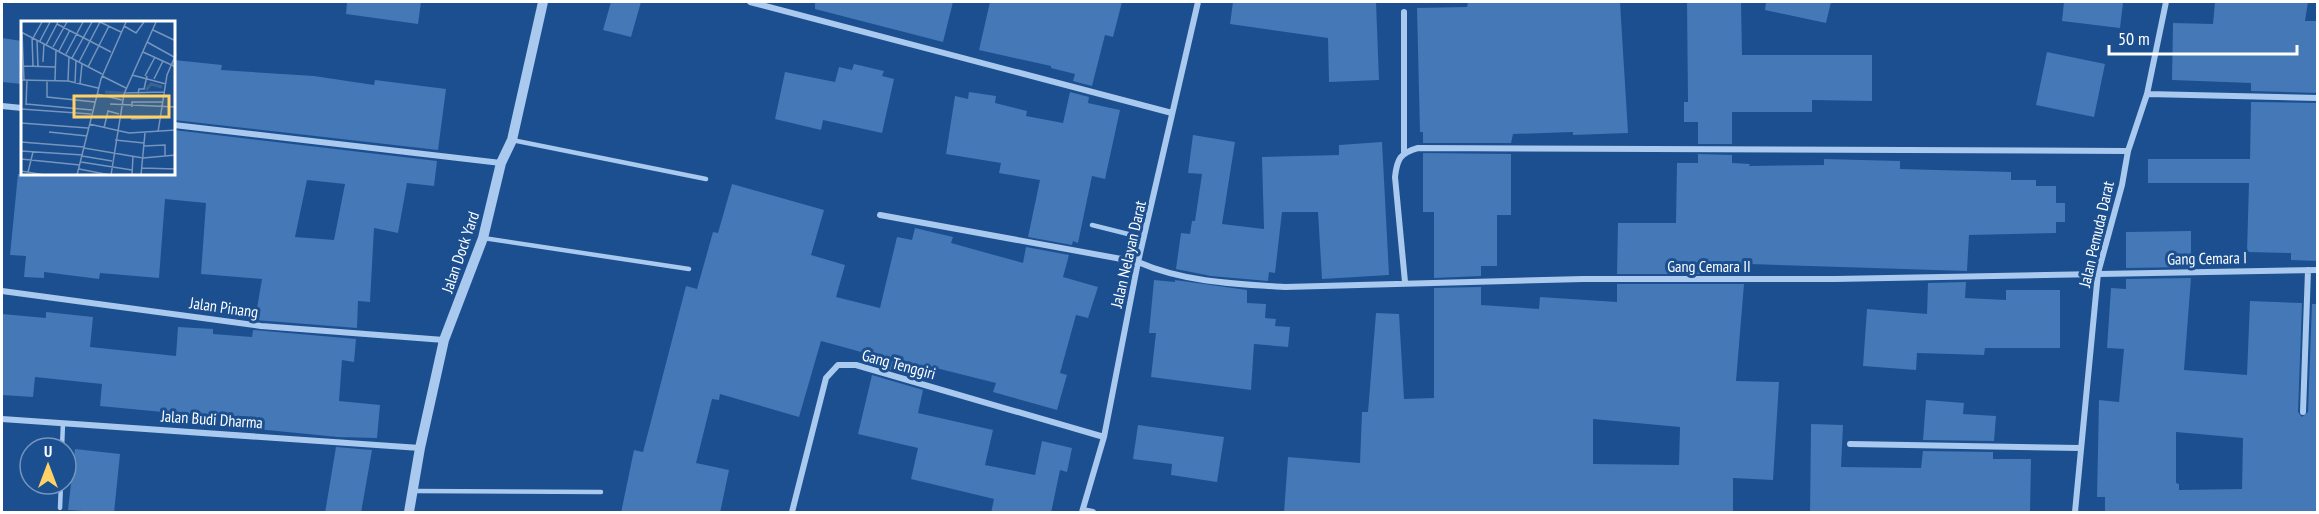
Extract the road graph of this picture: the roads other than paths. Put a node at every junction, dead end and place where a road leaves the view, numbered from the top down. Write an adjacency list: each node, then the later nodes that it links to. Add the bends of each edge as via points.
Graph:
1 (543, 2): 12 (street, Jalan Dock Yard)
2 (750, 2): 10 (street)
3 (1198, 2): 10 (street, Jalan Nelayan Darat)
4 (2166, 2): 6 (street, Jalan Pemuda Darat)
5 (1404, 12): 14 (street)
6 (2147, 94): 7 (street); 13 (street, Jalan Pemuda Darat)
7 (2318, 98)
8 (2, 106): 9 (street)
9 (21, 108)
10 (1172, 113): 20 (street, Jalan Nelayan Darat)
11 (176, 125): 15 (street)
12 (512, 140): 15 (street, Jalan Dock Yard); 16 (lane)
13 (2128, 151): 14 (street, via 1418,148); 25 (street, Jalan Pemuda Darat)
14 (1404, 152): 26 (street, via 1397,162 1395,177)
15 (501, 163): 19 (street, Jalan Dock Yard)
16 (706, 179)
17 (880, 215): 21 (street, Gang Cemara II)
18 (1092, 225): 20 (lane)
19 (483, 238): 22 (lane); 28 (street, Jalan Dock Yard)
20 (1144, 238): 21 (street, Jalan Nelayan Darat)
21 (1138, 262): 26 (street, Gang Cemara II, via 1163,273 1240,284); 33 (street, Jalan Nelayan Darat)
22 (689, 269)
23 (2308, 270): 24 (street, Gang Cemara I); 25 (street, Gang Cemara I); 29 (street)
24 (2318, 270)
25 (2098, 273): 26 (street, Gang Cemara II); 36 (street, Jalan Pemuda Darat)
26 (1405, 282)
27 (2, 291): 28 (street, Jalan Pinang, via 261,326)
28 (444, 340): 35 (street, Jalan Dock Yard)
29 (2302, 412)
30 (2, 419): 31 (street, Jalan Budi Dharma)
31 (63, 423): 32 (lane); 35 (street, Jalan Budi Dharma)
32 (62, 436)
33 (1104, 437): 41 (street, Jalan Nelayan Darat); 43 (street, Gang Tenggiri, via 856,365 838,364 826,378)
34 (1850, 444): 36 (street)
35 (420, 448): 37 (street, Jalan Dock Yard)
36 (2079, 448): 45 (street, Jalan Pemuda Darat)
37 (415, 491): 38 (lane); 42 (street, Jalan Dock Yard)
38 (600, 492)
39 (60, 496): 40 (lane)
40 (60, 508)
41 (1083, 511): 44 (street)
42 (409, 513)
43 (792, 513)
44 (1093, 513)
45 (2075, 513)

